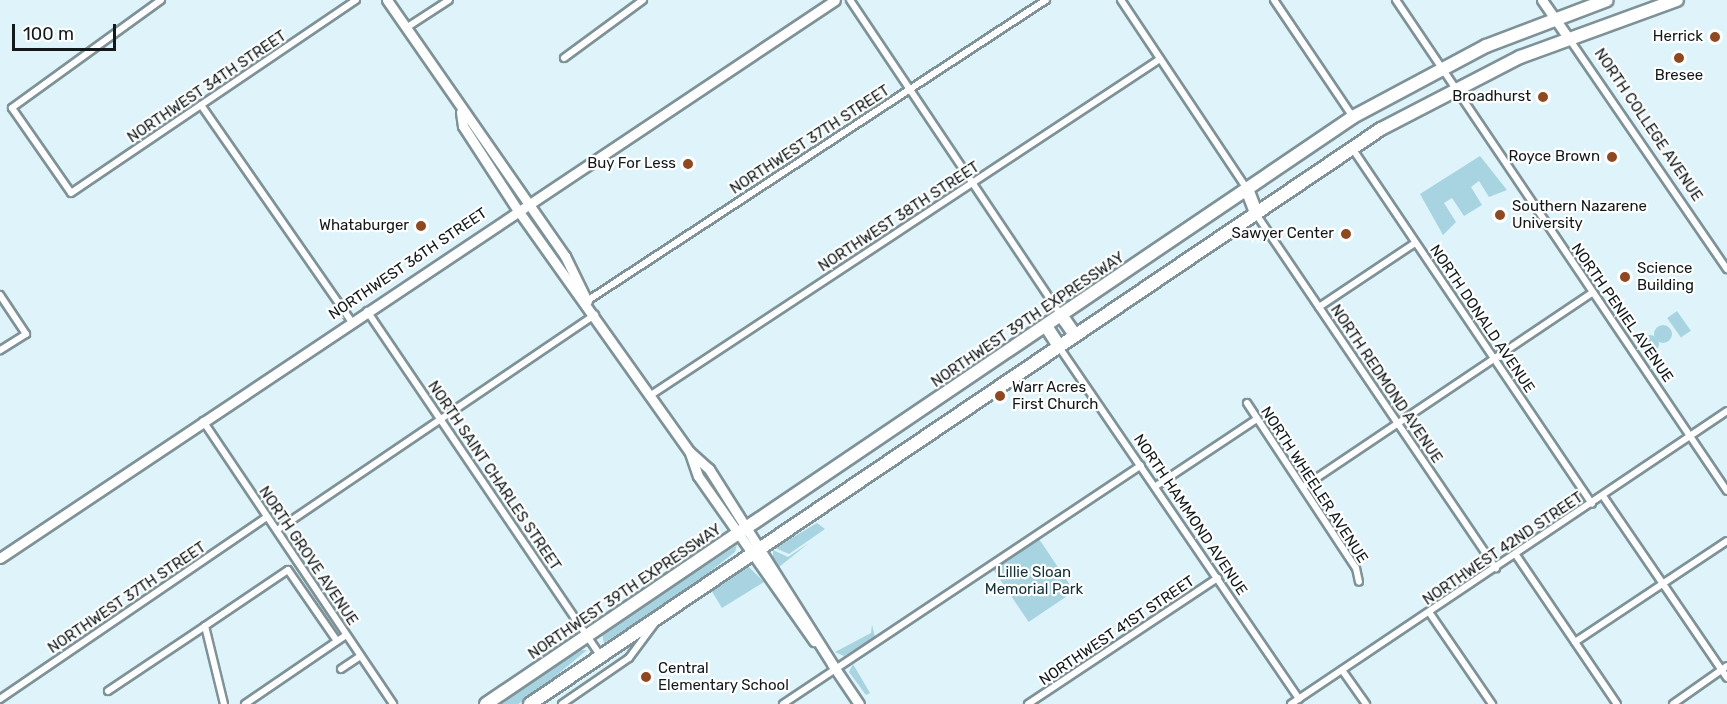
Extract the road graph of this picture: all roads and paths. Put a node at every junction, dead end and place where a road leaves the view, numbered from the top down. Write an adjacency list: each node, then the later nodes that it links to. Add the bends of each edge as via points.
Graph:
1 (161, 0): 23 (street, NORTHWEST 34TH STREET, via 12,108 71,193)
2 (356, 0): 23 (street, NORTHWEST 34TH STREET)
3 (387, 0): 16 (main road)
4 (449, 0): 16 (street)
5 (644, 0): 18 (street)
6 (835, 0): 29 (main road, NORTHWEST 36TH STREET)
7 (850, 0): 22 (street)
8 (1046, 0): 22 (street, NORTHWEST 37TH STREET)
9 (1121, 0): 19 (street)
10 (1274, 0): 25 (street)
11 (1396, 0): 20 (street, NORTH PENIEL AVENUE)
12 (1542, 0): 15 (main road, NORTH COLLEGE AVENUE)
13 (1607, 0): 15 (highway, NORTHWEST 39TH EXPRESSWAY)
14 (1677, 0): 17 (highway)
15 (1555, 19): 17 (main road, NORTH COLLEGE AVENUE); 20 (highway, NORTHWEST 39TH EXPRESSWAY)
16 (406, 28): 24 (main road)
17 (1569, 39): 21 (highway); 34 (street, NORTH COLLEGE AVENUE)
18 (564, 58)
19 (1161, 58): 27 (street, NORTHWEST 38TH STREET); 28 (street)
20 (1441, 67): 21 (street, NORTH PENIEL AVENUE); 25 (highway, NORTHWEST 39TH EXPRESSWAY)
21 (1454, 87): 26 (highway); 36 (street, NORTH PENIEL AVENUE)
22 (909, 89): 27 (street); 38 (street, NORTHWEST 37TH STREET)
23 (201, 105): 43 (street)
24 (461, 112): 29 (main road, via 472,118); 30 (main road, via 462,126)
25 (1353, 117): 28 (highway, NORTHWEST 39TH EXPRESSWAY)
26 (1352, 148): 31 (highway); 32 (street, NORTH DONALD AVENUE)
27 (972, 183): 42 (street); 49 (street, NORTHWEST 38TH STREET)
28 (1247, 189): 31 (highway); 33 (highway, NORTHWEST 39TH EXPRESSWAY)
29 (529, 201): 30 (main road, NORTHWEST 36TH STREET); 38 (main road, via 585,288)
30 (517, 209): 38 (main road, via 576,294); 40 (main road, NORTHWEST 36TH STREET)
31 (1256, 213): 35 (highway); 39 (street, NORTH REDMOND AVENUE)
32 (1415, 243): 39 (street); 48 (street, NORTH DONALD AVENUE)
33 (1149, 257): 35 (highway); 42 (highway, NORTHWEST 39TH EXPRESSWAY)
34 (1727, 269)
35 (1161, 276): 45 (highway)
36 (1593, 292): 48 (street); 56 (street, NORTH PENIEL AVENUE)
37 (0, 295): 47 (street, via 26,333)
38 (587, 301): 41 (main road)
39 (1319, 307): 55 (street, NORTH REDMOND AVENUE)
40 (366, 310): 43 (main road, NORTHWEST 36TH STREET); 52 (street, NORTH SAINT CHARLES STREET)
41 (596, 314): 49 (main road); 52 (street)
42 (1061, 315): 44 (highway, NORTHWEST 39TH EXPRESSWAY); 45 (highway)
43 (351, 321): 54 (main road, NORTHWEST 36TH STREET)
44 (1046, 326): 46 (highway); 65 (highway, NORTHWEST 39TH EXPRESSWAY)
45 (1075, 336): 46 (highway)
46 (1059, 346): 57 (street, NORTH HAMMOND AVENUE); 67 (highway)
47 (0, 350)
48 (1495, 359): 55 (street); 62 (street, NORTH DONALD AVENUE)
49 (651, 395): 65 (main road, via 689,451 708,469)
50 (1247, 403): 53 (street, NORTH WHEELER AVENUE)
51 (1727, 411): 56 (street, NORTHWEST 42ND STREET)
52 (441, 418): 64 (street); 80 (street, NORTH SAINT CHARLES STREET)
53 (1257, 419): 58 (street); 59 (street, NORTH WHEELER AVENUE)
54 (202, 421): 63 (street, NORTH GROVE AVENUE); 69 (main road, NORTHWEST 36TH STREET)
55 (1399, 423): 59 (street); 71 (street, NORTH REDMOND AVENUE)
56 (1691, 436): 60 (street, NORTH PENIEL AVENUE); 61 (street, NORTHWEST 42ND STREET)
57 (1142, 465): 58 (street, NORTH HAMMOND AVENUE); 87 (street)
58 (1156, 486): 73 (street, NORTH HAMMOND AVENUE)
59 (1303, 487): 74 (street, NORTH WHEELER AVENUE, via 1356,568)
60 (1727, 491)
61 (1604, 496): 62 (street, NORTHWEST 42ND STREET); 75 (street)
62 (1592, 504): 68 (street, NORTHWEST 42ND STREET)
63 (267, 517): 64 (street, NORTH GROVE AVENUE); 91 (street, NORTHWEST 37TH STREET)
64 (277, 530): 70 (street, NORTH GROVE AVENUE)
65 (742, 531): 67 (main road); 80 (highway, NORTHWEST 39TH EXPRESSWAY)
66 (1727, 541): 75 (street)
67 (756, 551): 77 (highway); 87 (main road)
68 (1516, 555): 71 (street, NORTHWEST 42ND STREET); 82 (street)
69 (0, 558)
70 (299, 563): 72 (street); 79 (street, NORTH GROVE AVENUE)
71 (1496, 568): 76 (street, NORTHWEST 42ND STREET)
72 (288, 570): 78 (street); 81 (street)
73 (1218, 578): 92 (street, NORTH HAMMOND AVENUE); 101 (street, NORTHWEST 41ST STREET)
74 (1359, 582)
75 (1663, 583): 82 (street); 85 (street)
76 (1430, 612): 88 (street, NORTHWEST 42ND STREET); 104 (street)
77 (658, 618): 84 (highway); 98 (street, via 629,658)
78 (205, 626): 90 (street); 93 (street)
79 (346, 635): 81 (street); 83 (street, NORTH GROVE AVENUE)
80 (589, 636): 84 (street, NORTH SAINT CHARLES STREET); 96 (highway, NORTHWEST 39TH EXPRESSWAY)
81 (337, 641): 94 (street)
82 (1575, 642): 105 (street)
83 (360, 656): 86 (street); 95 (street, NORTH GROVE AVENUE)
84 (601, 656): 97 (highway)
85 (1724, 668): 89 (street); 106 (street)
86 (341, 669)
87 (835, 669): 99 (street); 100 (main road)
88 (1342, 670): 92 (street, NORTHWEST 42ND STREET); 103 (street)
89 (1727, 678)
90 (108, 691)
91 (0, 699)
92 (1299, 699): 102 (street, NORTHWEST 42ND STREET)
93 (224, 704)
94 (245, 704)
95 (393, 704)
96 (486, 704)
97 (530, 704)
98 (562, 704)
99 (783, 704)
100 (860, 704)
101 (1028, 704)
102 (1291, 704)
103 (1366, 704)
104 (1492, 704)
105 (1617, 704)
106 (1672, 704)

